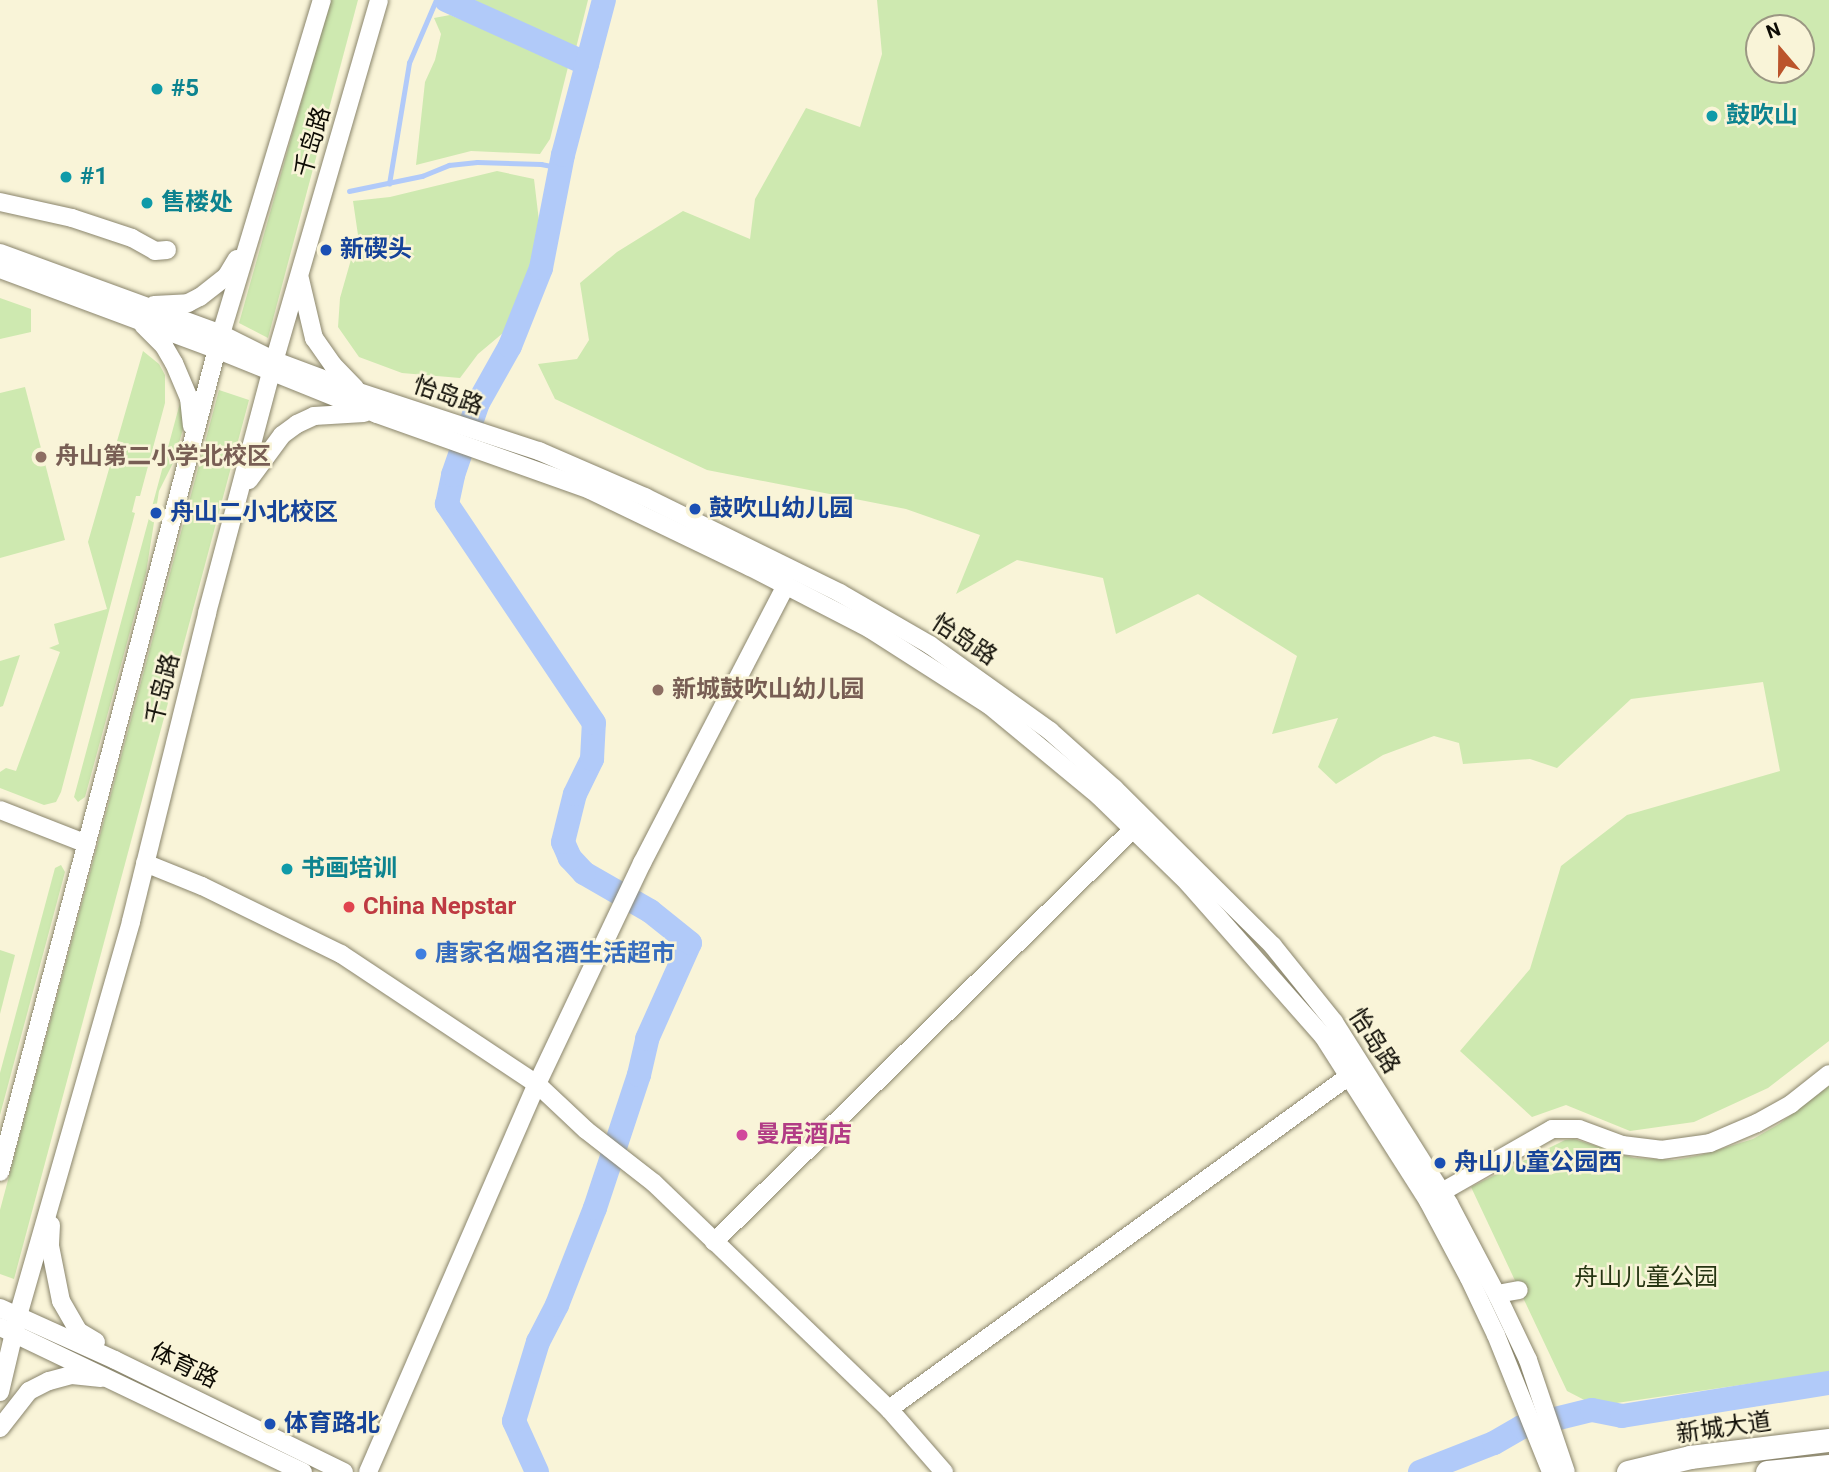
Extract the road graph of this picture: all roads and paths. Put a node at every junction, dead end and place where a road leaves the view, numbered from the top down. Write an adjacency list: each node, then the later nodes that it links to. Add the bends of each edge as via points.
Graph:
1 (322, 0): 4 (street, 千岛路)
2 (379, 0): 8 (street, 千岛路)
3 (0, 202): 5 (street, via 72,218 132,238 155,251)
4 (250, 238): 9 (street, via 226,277 200,297); 10 (street, 千岛路)
5 (167, 250)
6 (0, 253): 9 (street)
7 (0, 269): 9 (street)
8 (299, 277): 11 (street, 千岛路); 12 (street, via 314,338)
9 (139, 312): 10 (street); 15 (street, via 174,363 189,398)
10 (220, 342): 11 (street); 15 (street, 千岛路)
11 (273, 366): 12 (street, 怡岛路); 13 (street); 16 (street, 千岛路)
12 (360, 392): 14 (street, 怡岛路)
13 (377, 414): 14 (street); 16 (street, via 331,413 297,424 267,453)
14 (433, 425): 17 (street, via 493,456 590,490); 27 (street, 怡岛路, via 539,451 645,497 828,587 930,645 1050,731 1273,946 1334,1022)
15 (194, 440): 20 (street, 千岛路)
16 (240, 495): 21 (street, 千岛路)
17 (786, 585): 19 (street, via 870,629 989,705); 24 (street, via 642,863)
18 (0, 810): 20 (street)
19 (1133, 829): 23 (street, via 1255,956 1323,1036); 28 (street)
20 (87, 844): 25 (street, 千岛路)
21 (145, 863): 24 (street, via 341,954); 26 (street, 千岛路)
22 (1829, 1073): 27 (street, via 1791,1104 1710,1143 1661,1150 1622,1145 1579,1129 1552,1129)
23 (1349, 1076): 27 (street); 36 (street)
24 (537, 1084): 28 (street, via 654,1183); 43 (street)
25 (0, 1172)
26 (52, 1196): 32 (street, 千岛路); 34 (street, via 50,1246 68,1318 78,1331)
27 (1435, 1196): 30 (street, 怡岛路); 39 (street, via 1520,1397)
28 (714, 1242): 36 (street)
29 (1519, 1290): 30 (street)
30 (1497, 1294): 39 (street, 怡岛路, via 1539,1392)
31 (0, 1308): 32 (street, 体育路)
32 (11, 1325): 33 (street, 体育路); 34 (street, 体育路); 35 (street, 千岛路)
33 (110, 1378): 37 (street, via 72,1375 49,1381 29,1391); 41 (street, 体育路)
34 (158, 1381): 42 (street, 体育路)
35 (0, 1392)
36 (889, 1409): 44 (street)
37 (0, 1428)
38 (1829, 1440): 47 (main road, 新城大道, via 1690,1457)
39 (1551, 1452): 45 (street); 46 (street, 怡岛路)
40 (1829, 1466): 48 (main road, 新城大道)
41 (303, 1472)
42 (344, 1472)
43 (368, 1472)
44 (944, 1472)
45 (1551, 1472)
46 (1566, 1472)
47 (1628, 1472)
48 (1767, 1472)

